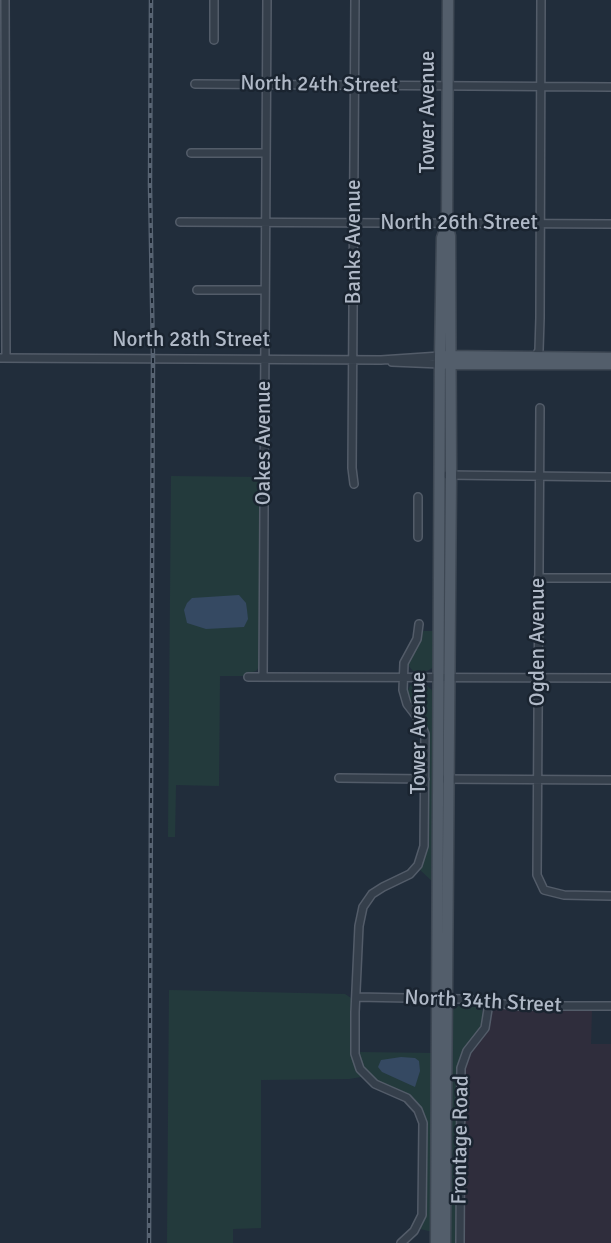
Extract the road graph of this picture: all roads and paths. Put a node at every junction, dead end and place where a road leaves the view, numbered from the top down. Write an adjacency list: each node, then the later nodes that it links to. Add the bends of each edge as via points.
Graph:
1 (5, 0): 25 (street)
2 (214, 0): 7 (street)
3 (267, 0): 9 (street, Oakes Avenue)
4 (355, 0): 10 (street, Banks Avenue)
5 (448, 0): 11 (main road, Tower Avenue)
6 (541, 0): 12 (street)
7 (214, 40)
8 (195, 84): 9 (street, North 24th Street)
9 (266, 84): 10 (street, North 24th Street); 15 (street, Oakes Avenue)
10 (355, 86): 11 (street, North 24th Street); 18 (street, Banks Avenue)
11 (448, 86): 12 (street, North 24th Street); 19 (main road, Tower Avenue)
12 (541, 86): 13 (street, North 24th Street); 20 (street)
13 (611, 87)
14 (191, 153): 15 (street)
15 (266, 153): 17 (street, Oakes Avenue)
16 (180, 222): 17 (street, North 26th Street)
17 (265, 223): 18 (street, North 26th Street); 23 (street, Oakes Avenue)
18 (354, 223): 19 (street, North 26th Street); 28 (street, Banks Avenue)
19 (447, 223): 20 (street, North 26th Street); 29 (main road, Tower Avenue, via 442,238)
20 (540, 224): 21 (street, North 26th Street); 24 (street)
21 (611, 224)
22 (197, 290): 23 (street)
23 (265, 290): 27 (street, Oakes Avenue)
24 (537, 356): 26 (main road, North 28th Street); 29 (main road, North 28th Street); 30 (street)
25 (3, 358): 27 (street, North 28th Street)
26 (611, 358)
27 (264, 359): 28 (street, North 28th Street); 43 (street, Oakes Avenue)
28 (353, 360): 29 (street, North 28th Street); 36 (street, Banks Avenue)
29 (445, 360): 30 (main road, North 28th Street); 33 (main road, Tower Avenue)
30 (501, 364): 31 (main road, North 28th Street)
31 (611, 364)
32 (540, 408): 34 (street, Ogden Avenue)
33 (446, 475): 34 (street); 45 (main road, Tower Avenue)
34 (539, 477): 35 (street); 39 (street, Ogden Avenue)
35 (611, 477)
36 (354, 484)
37 (418, 497): 38 (street)
38 (418, 537)
39 (538, 578): 40 (street); 46 (street, Ogden Avenue)
40 (611, 578)
41 (419, 624): 44 (street)
42 (248, 677): 43 (street)
43 (263, 677): 44 (street)
44 (403, 677): 45 (street); 49 (street, via 404,699 425,734)
45 (444, 678): 46 (street); 50 (main road, Tower Avenue)
46 (539, 678): 47 (street); 51 (street, Ogden Avenue)
47 (611, 678)
48 (339, 779): 49 (street)
49 (425, 779): 54 (street, via 423,853 418,865 383,887 363,907)
50 (444, 780): 51 (street); 55 (main road, Tower Avenue)
51 (537, 780): 52 (street); 53 (street, Ogden Avenue, via 537,875 544,890)
52 (611, 780)
53 (611, 896)
54 (356, 997): 55 (street, North 34th Street); 58 (street, via 355,1054 360,1069 375,1084 407,1098 423,1123 422,1215)
55 (442, 999): 56 (street, North 34th Street); 59 (main road, Tower Avenue); 60 (main road, Tower Avenue)
56 (489, 1003): 57 (street, North 34th Street); 61 (street, Frontage Road, via 485,1028 467,1051 461,1068)
57 (611, 1006)
58 (401, 1243)
59 (436, 1243)
60 (445, 1243)
61 (460, 1243)

